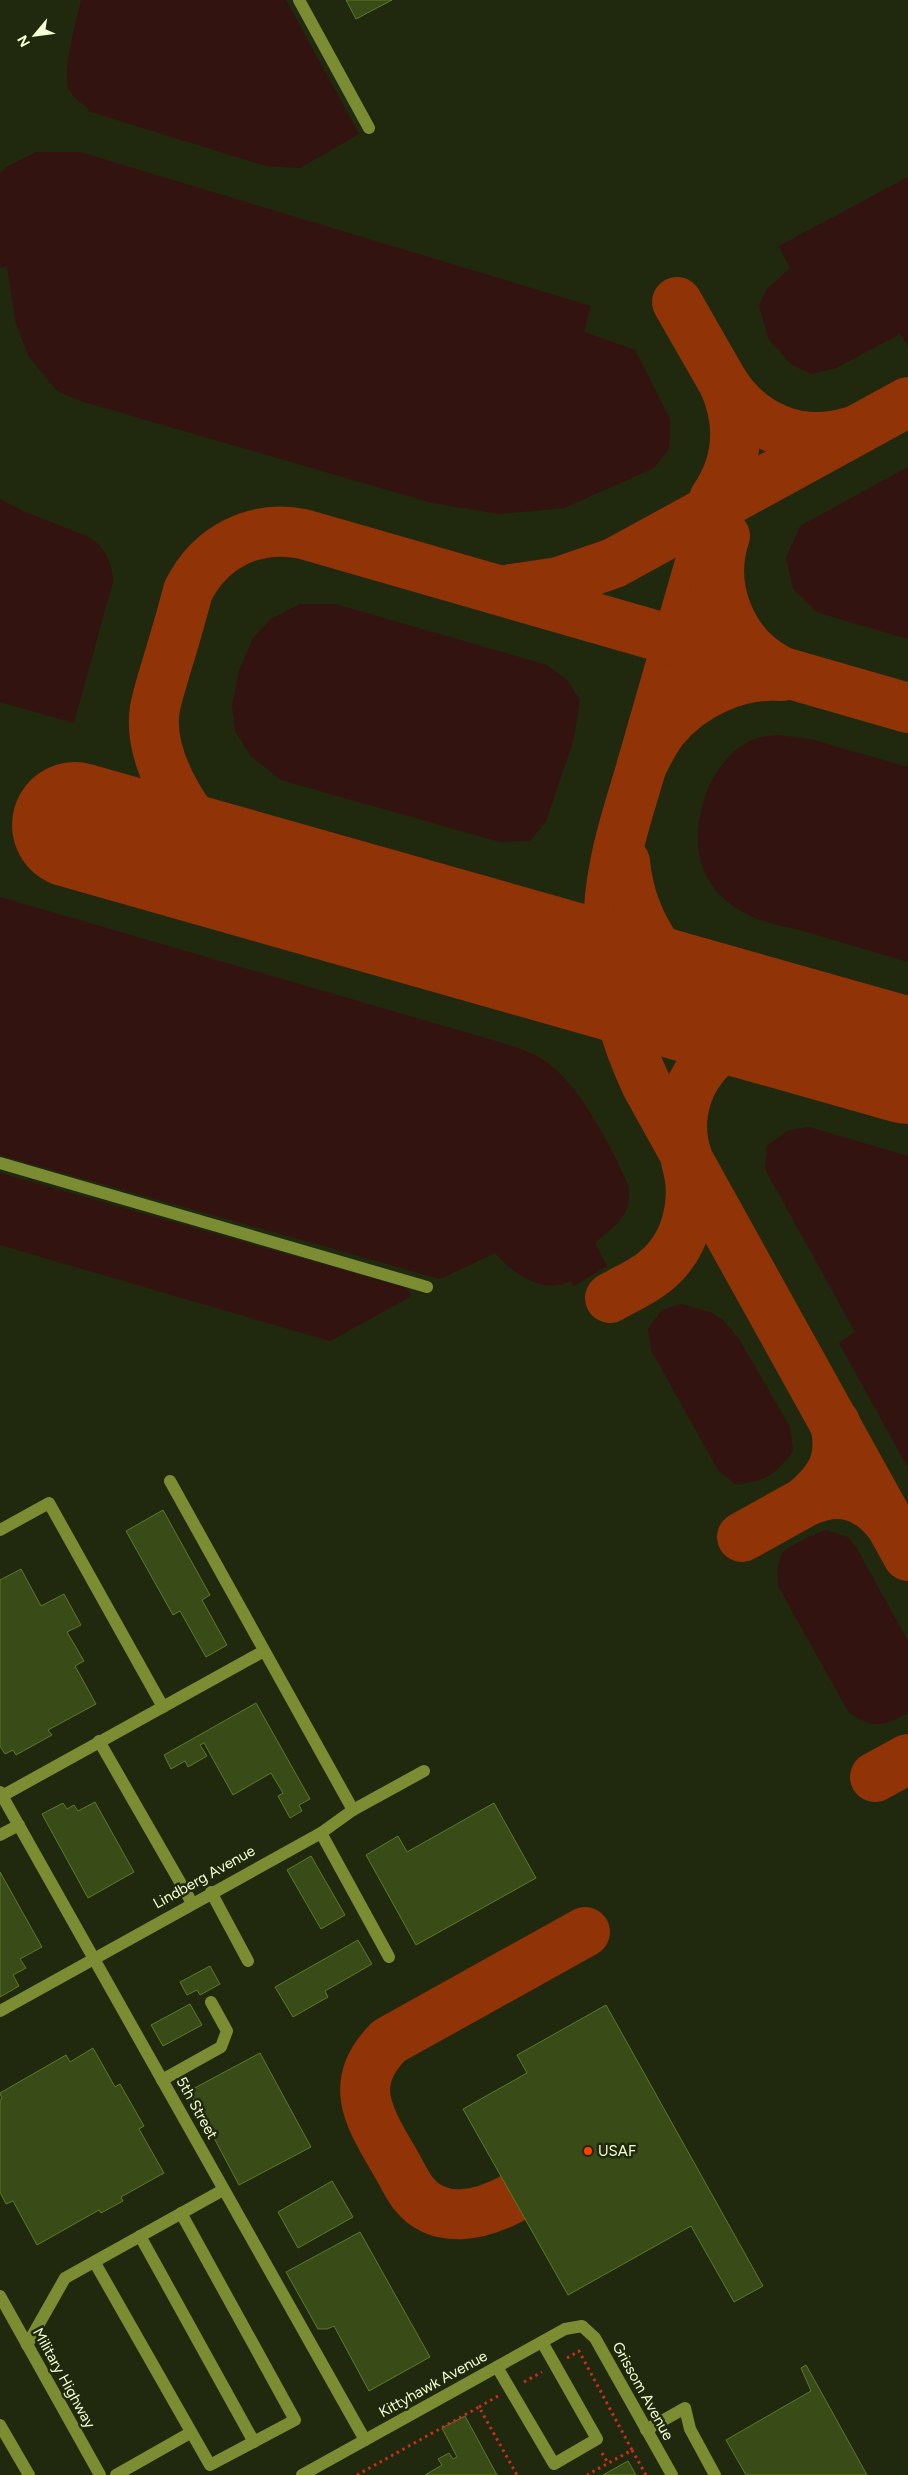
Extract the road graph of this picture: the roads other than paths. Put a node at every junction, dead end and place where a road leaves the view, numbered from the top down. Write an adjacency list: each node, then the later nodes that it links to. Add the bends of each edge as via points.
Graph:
1 (299, 0): 2 (street)
2 (369, 128)
3 (0, 1164): 4 (street)
4 (427, 1287)
5 (170, 1481): 7 (street)
6 (0, 1530): 8 (street, via 49,1503)
7 (264, 1651): 8 (street); 12 (street)
8 (162, 1707): 9 (street)
9 (99, 1741): 11 (street); 17 (street)
10 (424, 1771): 12 (street, Lindberg Avenue)
11 (1, 1794): 13 (street, 5th Street)
12 (354, 1810): 14 (street, Lindberg Avenue)
13 (18, 1825): 15 (street); 19 (street, 5th Street)
14 (321, 1833): 16 (street, Lindberg Avenue); 18 (street)
15 (0, 1836)
16 (212, 1892): 17 (street, Lindberg Avenue); 20 (street)
17 (192, 1903): 19 (street, Lindberg Avenue)
18 (390, 1957)
19 (93, 1958): 22 (street, Lindberg Avenue); 23 (street, 5th Street)
20 (248, 1961)
21 (211, 2002): 23 (street, via 227,2031 221,2047)
22 (0, 2011)
23 (162, 2080): 24 (street, 5th Street)
24 (224, 2190): 25 (street); 36 (street, 5th Street)
25 (181, 2213): 26 (street); 37 (street, via 295,2420)
26 (140, 2236): 27 (street); 37 (street)
27 (95, 2263): 31 (street, via 65,2278); 35 (street)
28 (0, 2296): 31 (street, Military Highway)
29 (582, 2326): 30 (street, Kittyhawk Avenue, via 564,2330); 34 (street, Grissom Avenue, via 595,2338)
30 (542, 2342): 32 (street, Kittyhawk Avenue); 32 (street, via 597,2439 554,2464)
31 (27, 2345): 39 (street, Military Highway)
32 (497, 2367): 36 (street, Kittyhawk Avenue)
33 (0, 2425): 38 (street)
34 (646, 2430): 42 (street, Grissom Avenue); 43 (street, via 685,2408 690,2429)
35 (190, 2433): 37 (street, via 210,2465); 40 (street)
36 (365, 2440): 41 (street, Kittyhawk Avenue)
37 (254, 2442)
38 (29, 2475)
39 (100, 2475)
40 (116, 2475)
41 (302, 2475)
42 (672, 2475)
43 (716, 2475)

